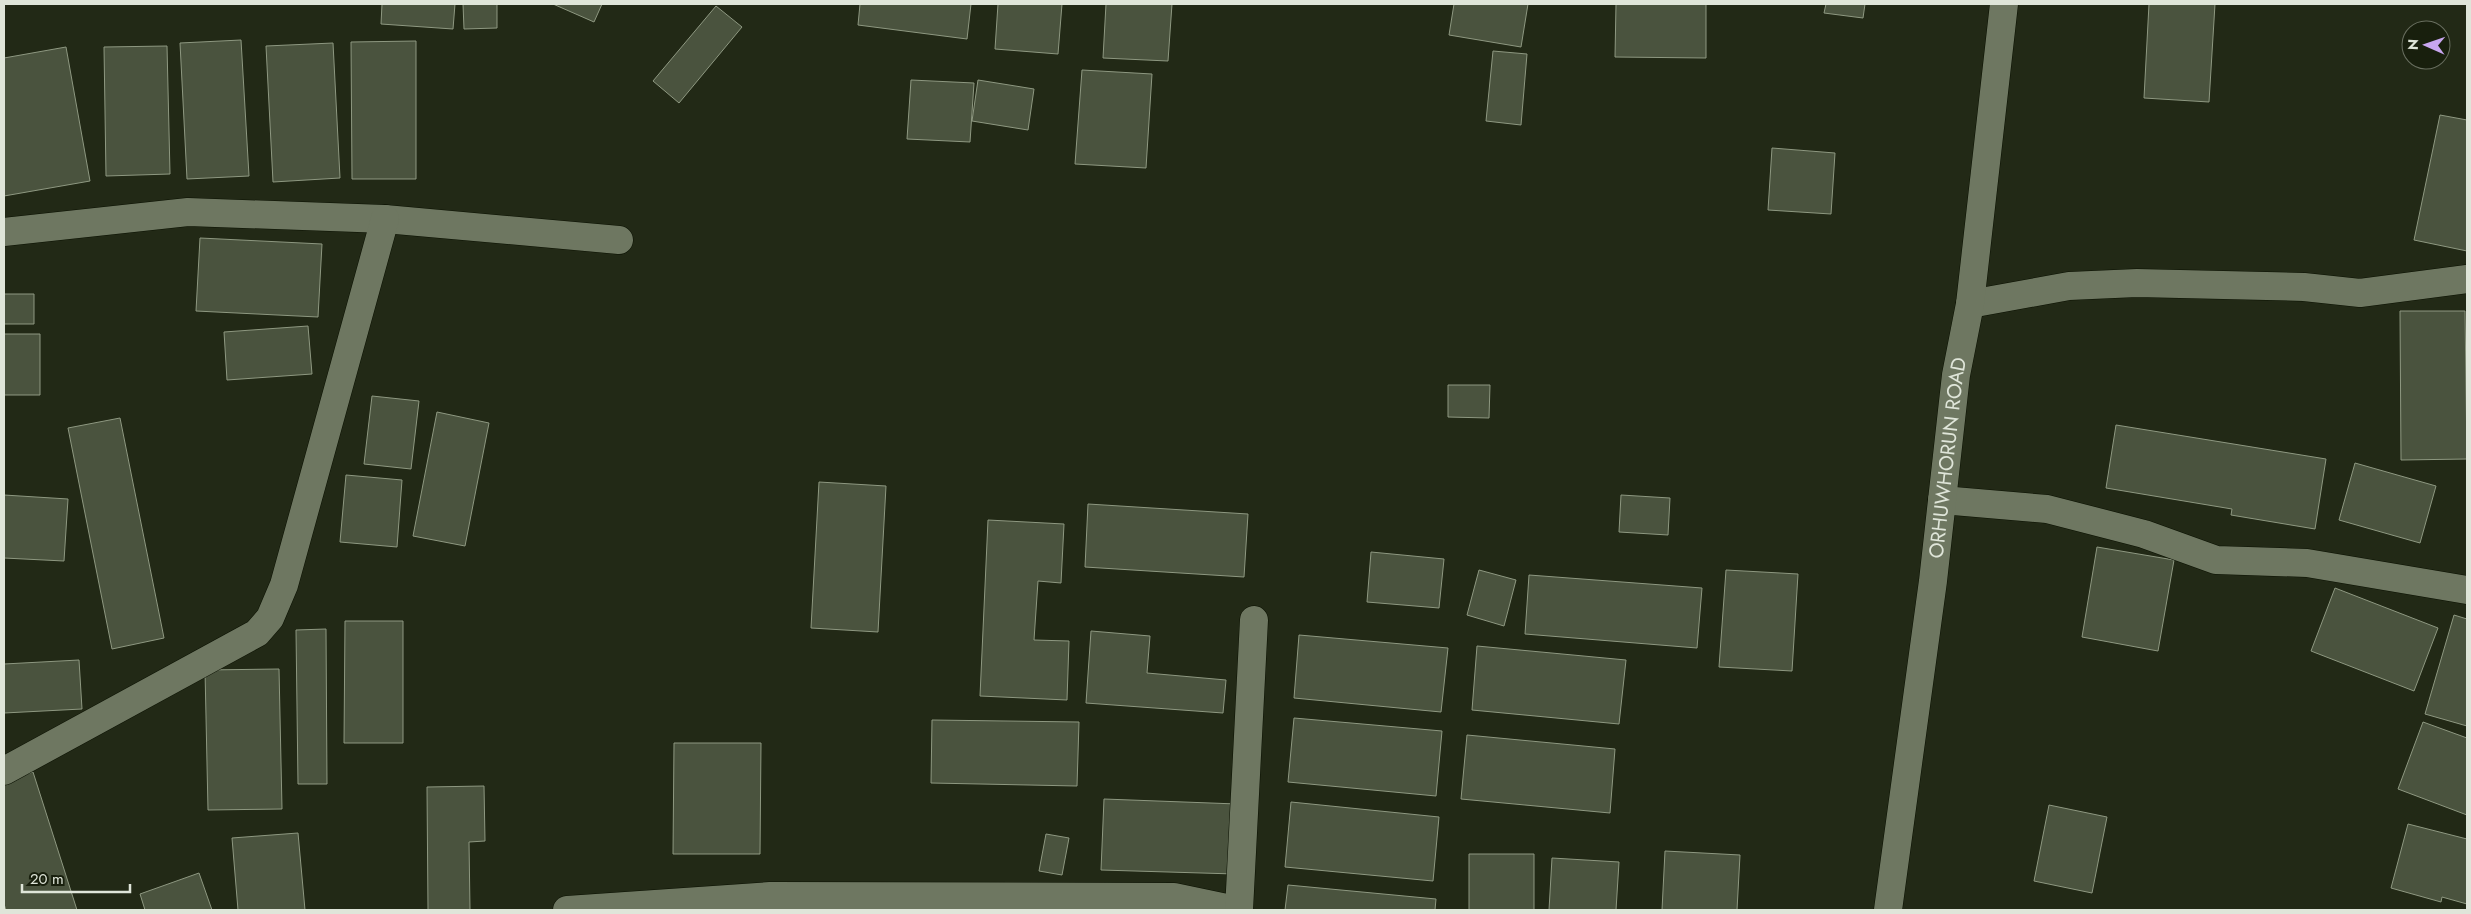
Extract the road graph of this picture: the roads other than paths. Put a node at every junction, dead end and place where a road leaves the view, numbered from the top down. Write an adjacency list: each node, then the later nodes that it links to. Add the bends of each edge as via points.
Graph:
1 (2004, 4): 6 (street, ORHUWHORUN ROAD)
2 (384, 219): 3 (street, via 188,212); 4 (street); 10 (street, via 284,585 270,618 257,633)
3 (4, 232)
4 (619, 240)
5 (2467, 279): 6 (street, via 2360,293 2285,286 2070,286)
6 (1970, 304): 7 (street, ORHUWHORUN ROAD, via 1956,375)
7 (1942, 500): 8 (street, via 2047,509 2144,534 2216,560 2307,563); 13 (street, ORHUWHORUN ROAD)
8 (2467, 590)
9 (1254, 620): 12 (street)
10 (4, 771)
11 (567, 910): 12 (street, via 770,896 849,896 1174,897)
12 (1237, 910)
13 (1888, 910)

